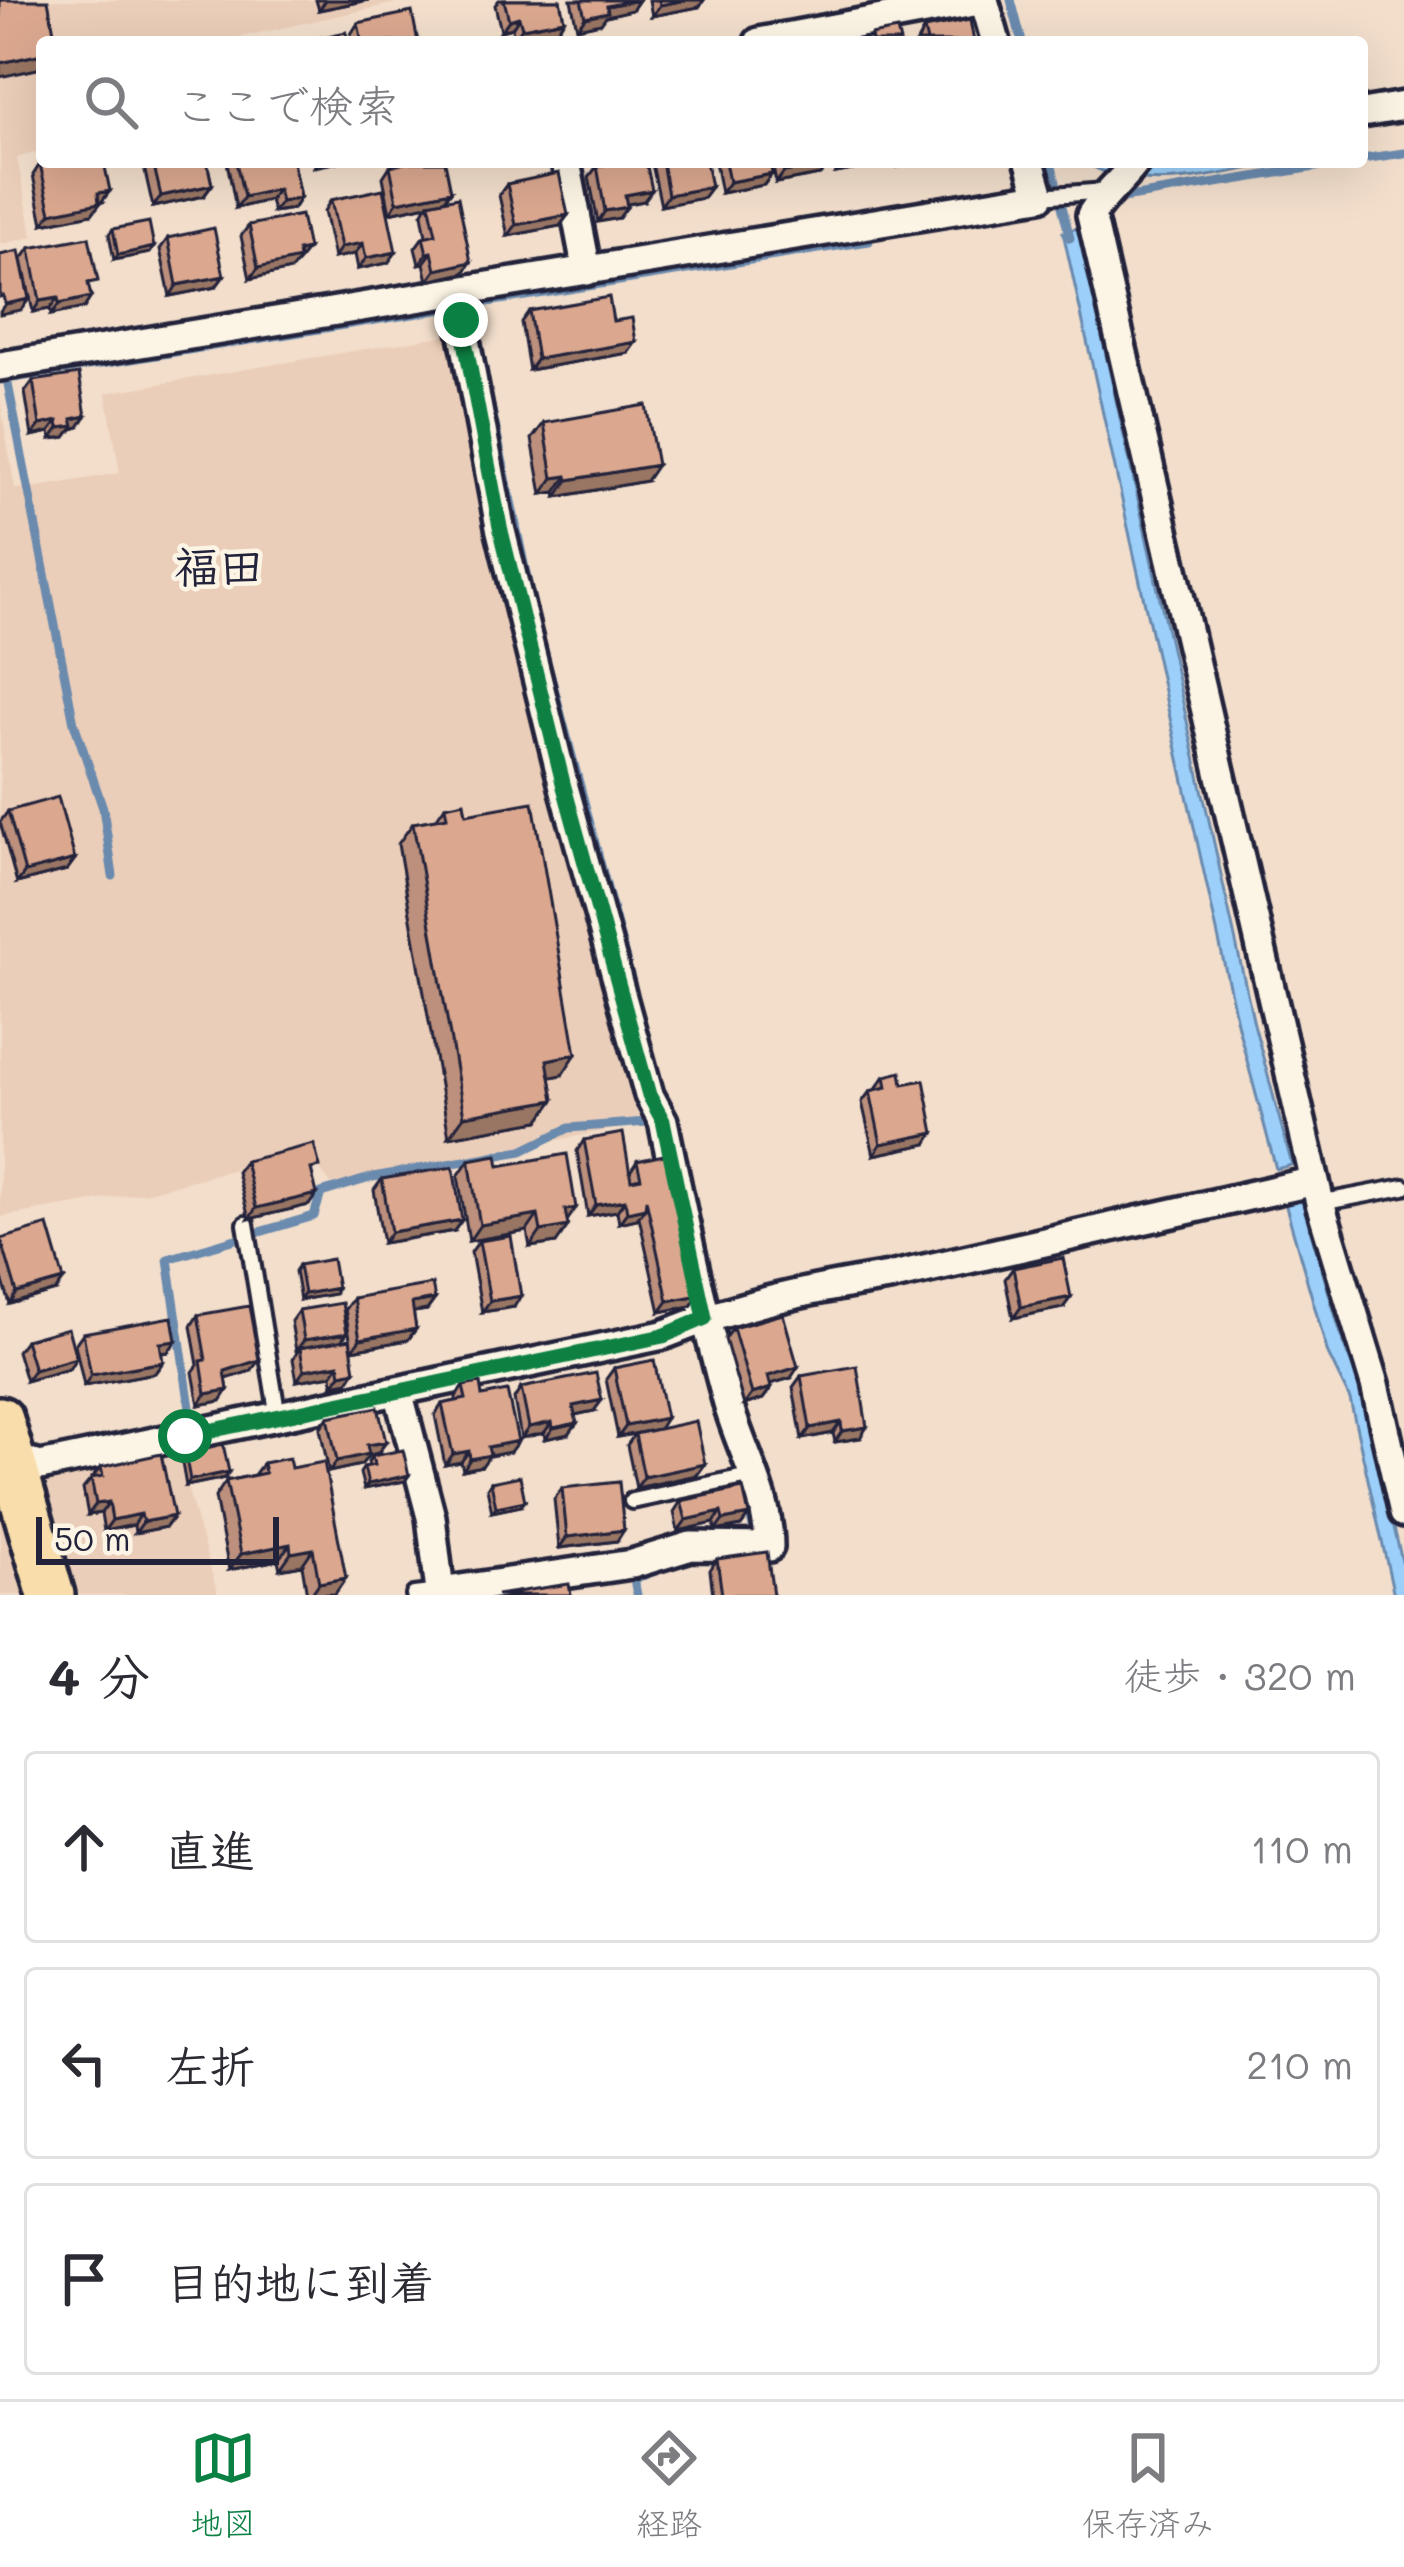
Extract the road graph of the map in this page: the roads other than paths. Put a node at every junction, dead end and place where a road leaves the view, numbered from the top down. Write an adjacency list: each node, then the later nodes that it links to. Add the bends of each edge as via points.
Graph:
1 (984, 0): 2 (street); 3 (street)
2 (791, 36)
3 (994, 36)
4 (1404, 106): 5 (street)
5 (1368, 112)
6 (567, 168): 10 (street)
7 (1033, 168): 9 (street)
8 (1121, 179): 9 (lane); 14 (street, via 1091,215)
9 (1046, 196): 10 (street)
10 (586, 271): 11 (street)
11 (459, 306): 12 (street); 16 (street, via 500,527 564,787 649,1095 663,1121)
12 (0, 366)
13 (1404, 1187): 14 (lane)
14 (1303, 1190): 16 (street, via 819,1287); 22 (street, via 1376,1384)
15 (245, 1224): 18 (lane)
16 (705, 1318): 17 (street, via 663,1336); 20 (street)
17 (401, 1401): 18 (street); 23 (street, via 430,1517)
18 (278, 1417): 19 (street, via 40,1466)
19 (3, 1443): 24 (highway)
20 (743, 1477): 21 (lane); 23 (street, via 769,1520 769,1547 699,1546 632,1564)
21 (632, 1501)
22 (1404, 1513)
23 (427, 1593)
24 (51, 1595)

